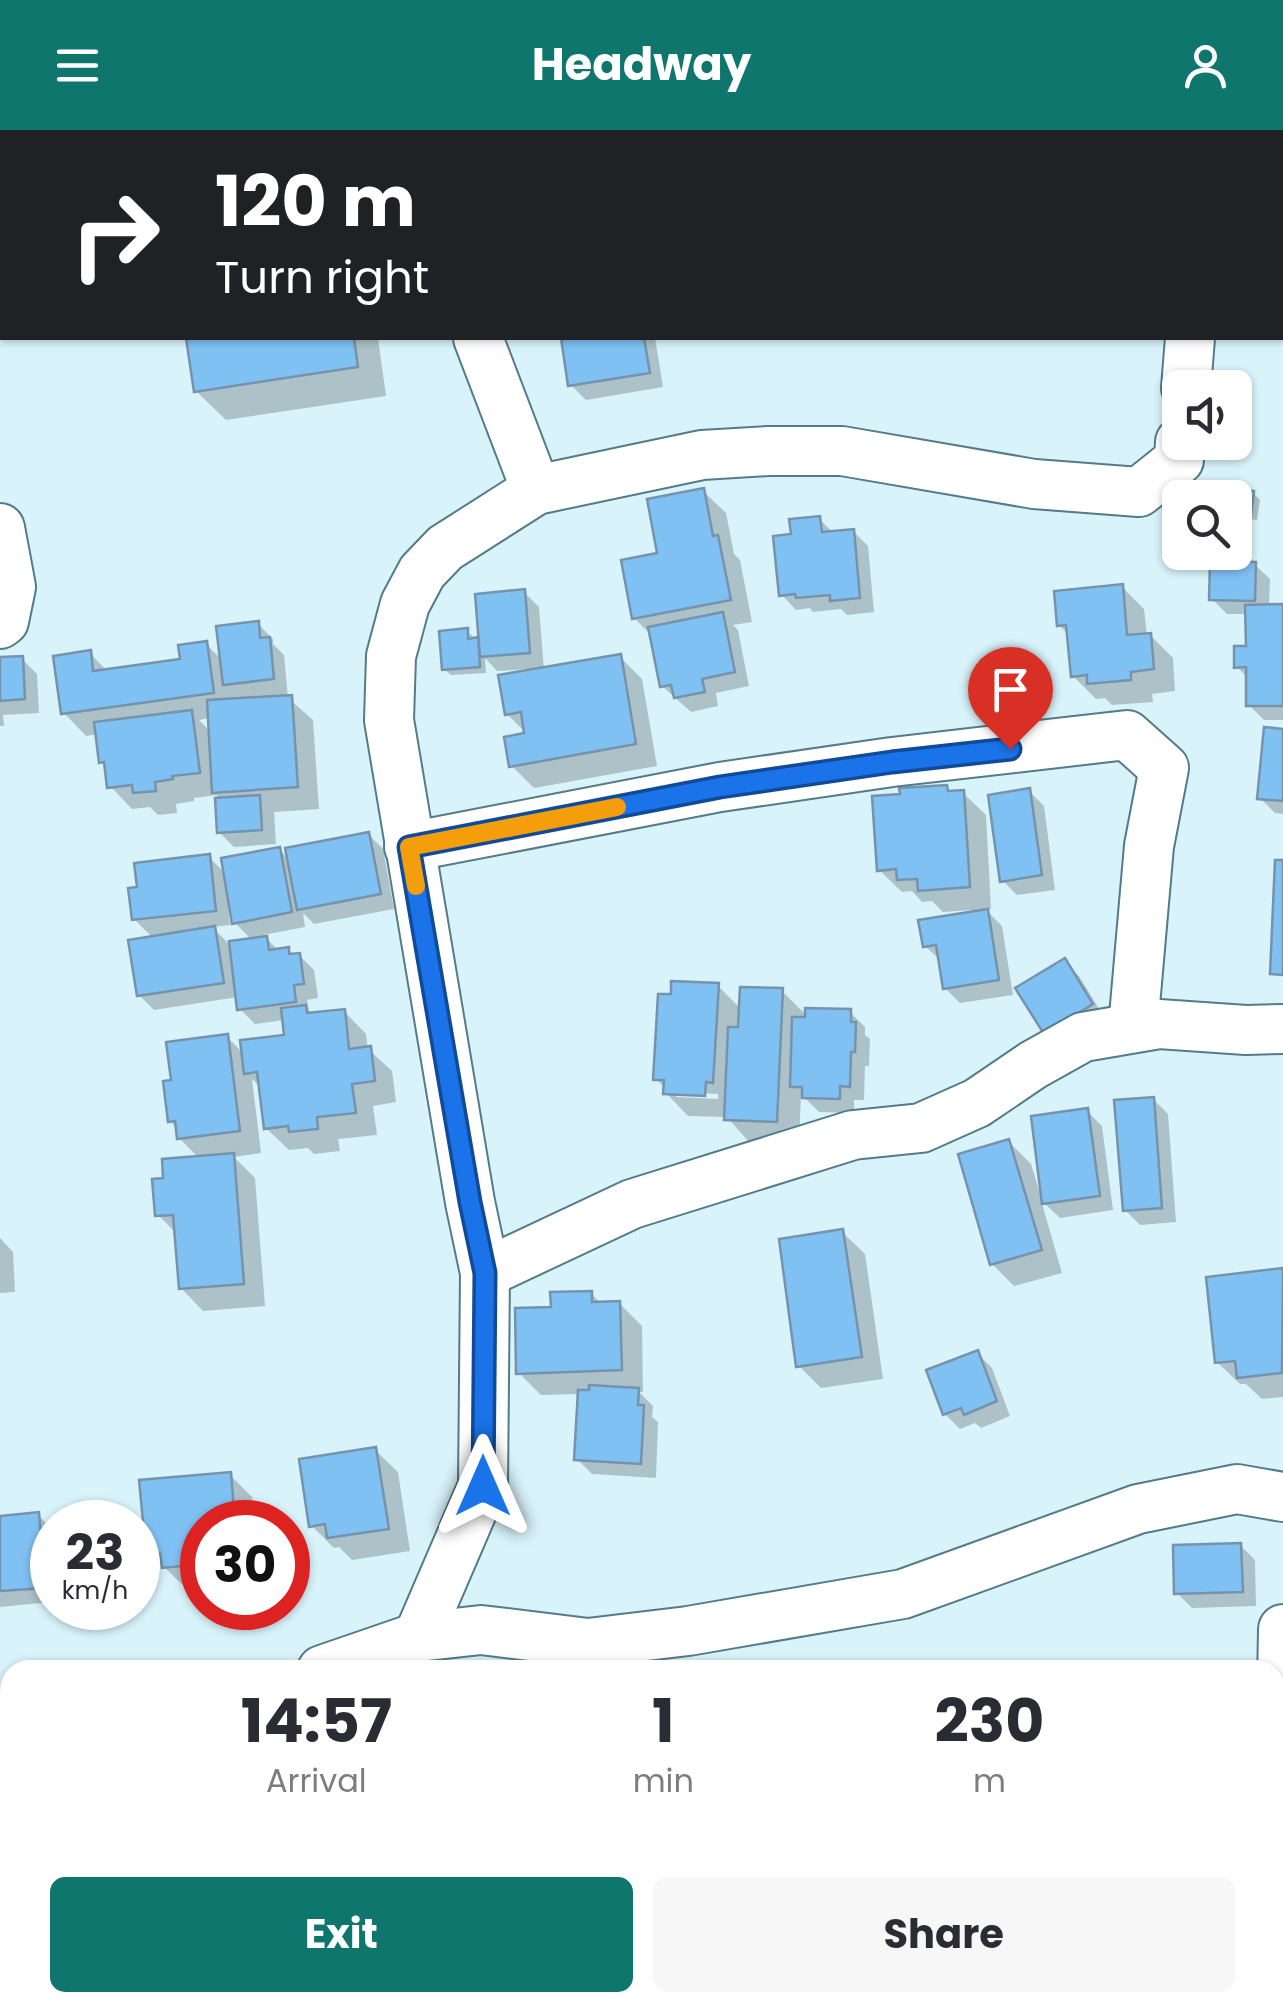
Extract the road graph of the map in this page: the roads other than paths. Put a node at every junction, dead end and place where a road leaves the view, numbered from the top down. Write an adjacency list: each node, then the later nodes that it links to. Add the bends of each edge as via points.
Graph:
1 (479, 340): 5 (street)
2 (1190, 340): 3 (street)
3 (1187, 370)
4 (1178, 460): 5 (street, via 1139,492 1034,484 824,451 702,456)
5 (536, 490): 8 (street, via 445,548 405,604 391,656 389,720)
6 (0, 528): 7 (street, via 11,586)
7 (0, 624)
8 (409, 847): 9 (street, via 720,787 1127,735 1164,768 1148,846); 11 (street)
9 (1133, 1028): 10 (street); 11 (street, via 1084,1037 977,1103 922,1128 852,1135 632,1204)
10 (1283, 1029)
11 (485, 1273): 14 (street, via 483,1486)
12 (1283, 1497): 14 (street, via 1237,1488 1138,1508 902,1594 688,1631 588,1643 481,1630)
13 (1283, 1629): 16 (street)
14 (418, 1638): 15 (street)
15 (352, 1660)
16 (1282, 1660)

